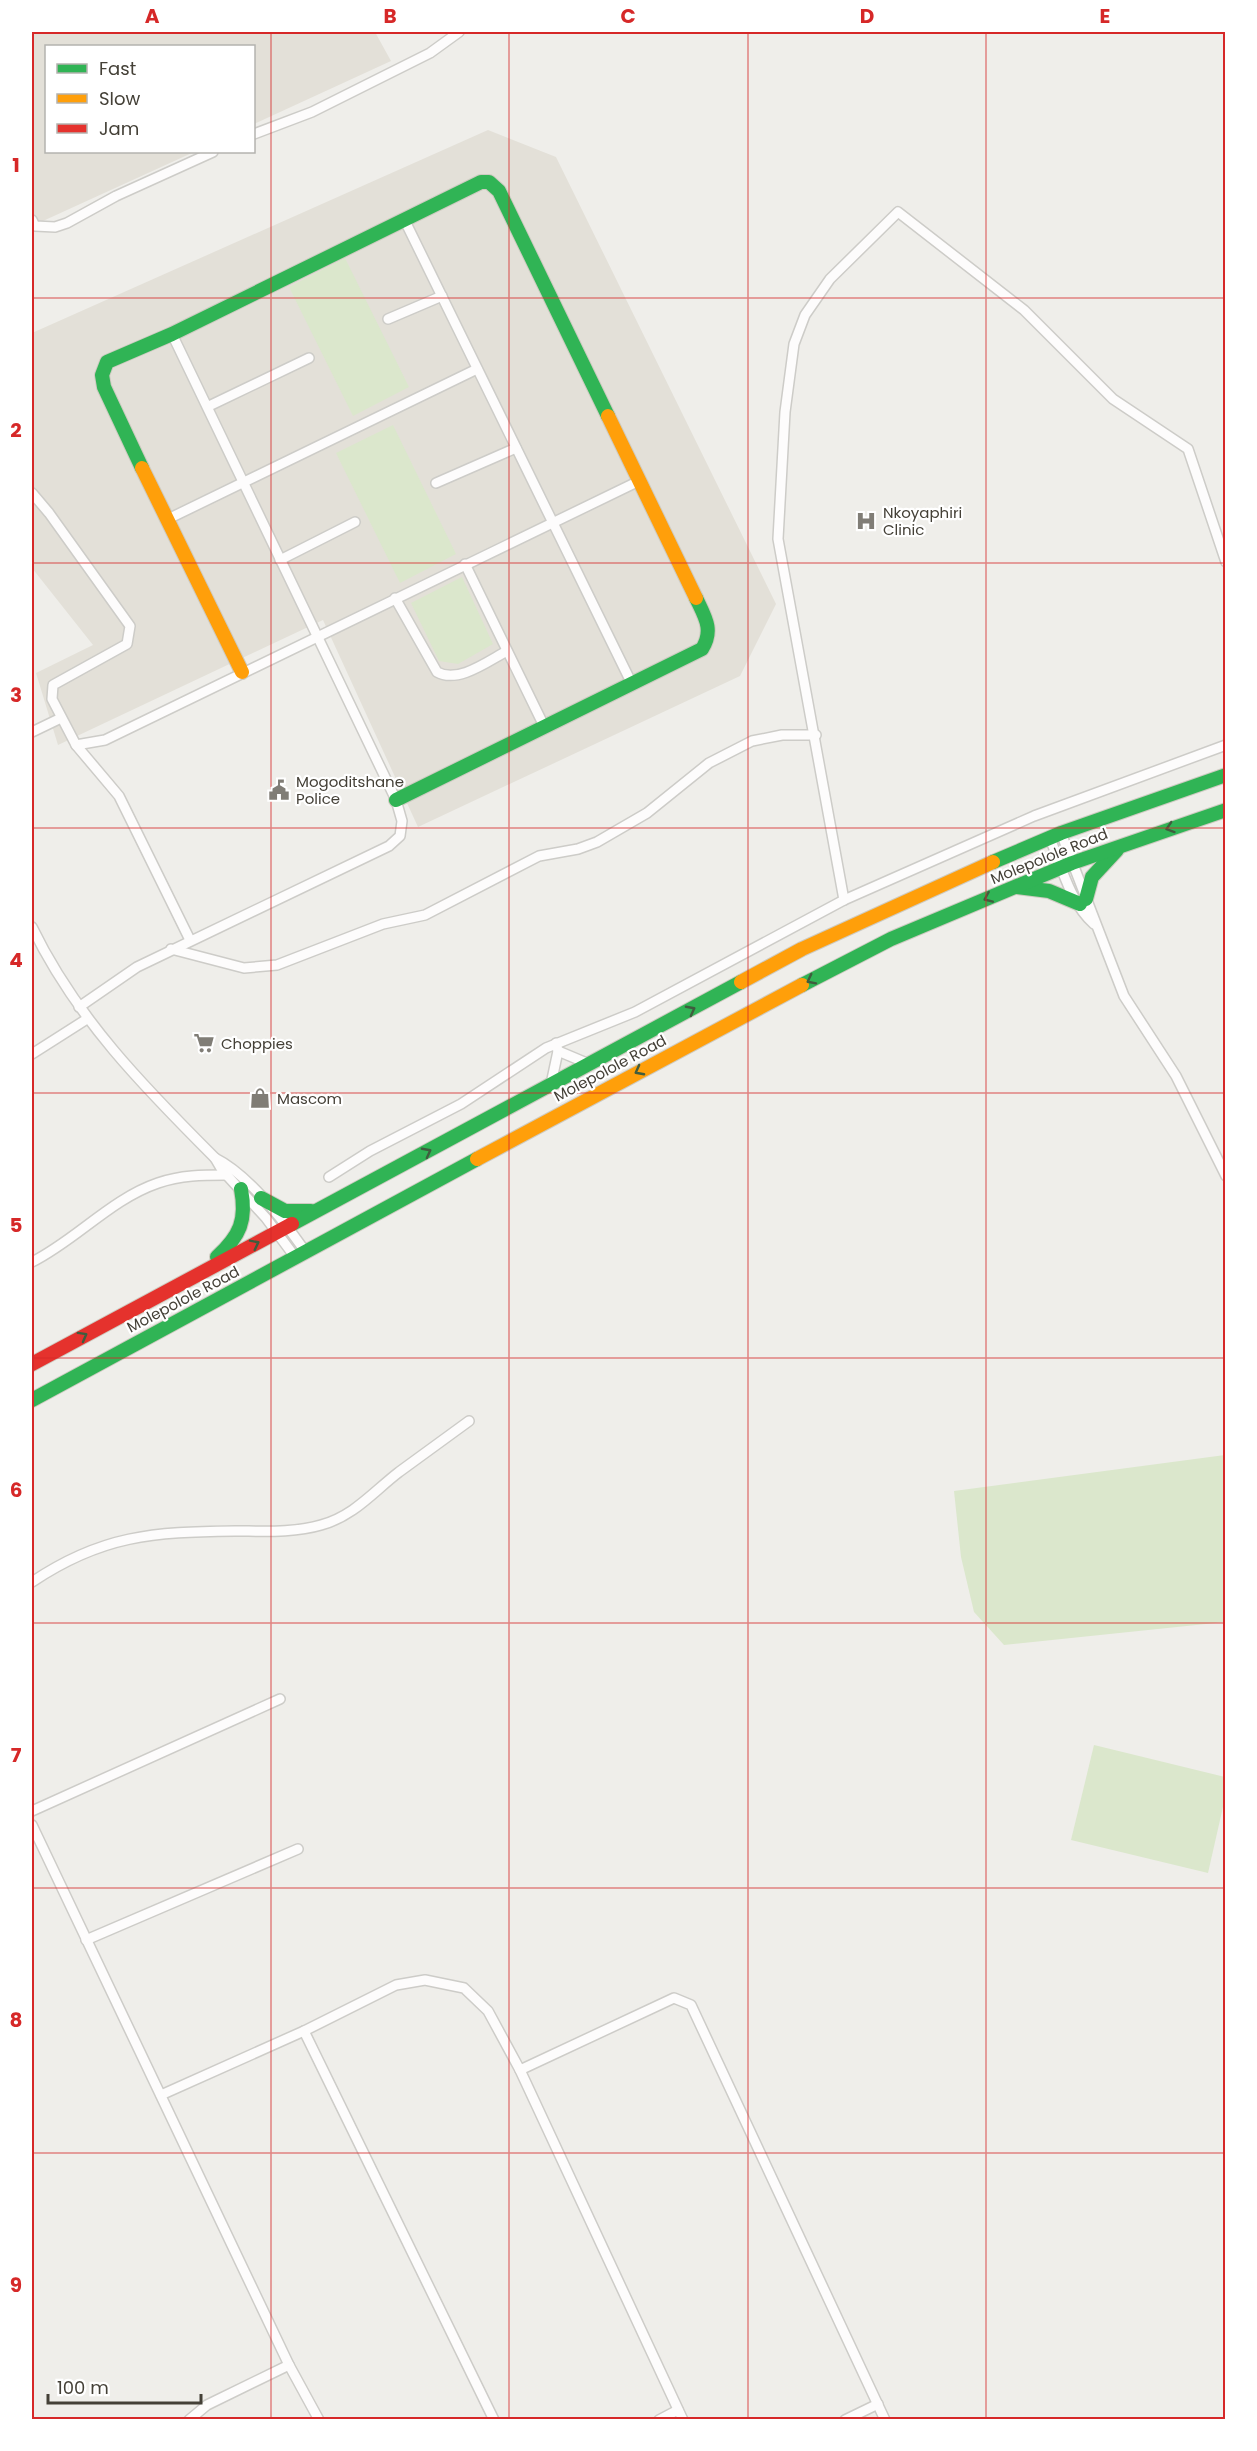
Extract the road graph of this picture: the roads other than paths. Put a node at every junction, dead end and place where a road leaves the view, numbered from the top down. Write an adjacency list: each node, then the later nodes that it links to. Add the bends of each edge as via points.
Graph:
1 (459, 32): 2 (street, via 430,53 322,107)
2 (255, 134)
3 (211, 153): 5 (street, via 67,223 46,228 35,226)
4 (404, 219): 6 (street); 8 (main road); 13 (main road, via 481,182 489,182 499,191)
5 (32, 220)
6 (442, 296): 7 (street); 10 (street)
7 (388, 319)
8 (172, 334): 11 (street); 17 (main road, via 107,362 101,380)
9 (309, 358): 11 (street)
10 (477, 369): 12 (street); 15 (street)
11 (209, 406): 15 (street)
12 (516, 448): 14 (street); 19 (street)
13 (639, 481): 19 (street); 27 (main road, via 709,626 709,638 702,649)
14 (436, 483)
15 (244, 484): 17 (street); 20 (street)
16 (32, 493): 28 (street, via 130,626 127,644 53,685 52,699)
17 (168, 519): 26 (main road)
18 (355, 522): 20 (street)
19 (552, 523): 22 (street); 27 (street)
20 (280, 560): 24 (street)
21 (1226, 562): 31 (street, via 1188,449 1113,399 1024,310 898,212 830,279 805,315 794,345 785,412 778,539)
22 (465, 564): 23 (street); 25 (street)
23 (395, 598): 24 (street); 25 (street, via 437,672 443,675 458,675)
24 (317, 636): 26 (street); 35 (street)
25 (507, 651): 29 (street)
26 (242, 672): 32 (street, via 105,740)
27 (631, 682): 29 (main road)
28 (61, 718): 30 (street); 32 (street)
29 (544, 726): 35 (main road)
30 (32, 732)
31 (816, 735): 41 (street); 45 (street, via 782,735 752,741 709,763 647,813 597,842 539,856 425,915 383,924 277,965 244,968)
32 (76, 745): 44 (street, via 119,796)
33 (1226, 745): 41 (street, via 1034,816)
34 (1226, 775): 37 (main road, Molepolole Road)
35 (396, 800): 44 (street, via 402,821 400,836 388,846)
36 (1226, 810): 38 (main road, Molepolole Road, one-way to 38)
37 (1055, 836): 39 (street); 50 (main road, Molepolole Road, one-way to 37, via 802,949)
38 (1123, 844): 39 (main road, Molepolole Road); 42 (main road, via 1094,872)
39 (1067, 865): 40 (main road, Molepolole Road); 42 (street)
40 (1012, 887): 42 (main road, via 1049,891); 60 (main road, Molepolole Road, one-way to 60, via 891,939)
41 (843, 900): 48 (street, via 635,1012)
42 (1083, 902): 54 (street, via 1124,996 1176,1076)
43 (32, 927): 46 (street)
44 (190, 940): 45 (street)
45 (171, 949): 46 (street)
46 (79, 1007): 47 (street)
47 (87, 1019): 49 (street); 52 (street, via 143,1087)
48 (557, 1047): 50 (street); 51 (street); 55 (street)
49 (32, 1054)
50 (589, 1064): 51 (main road, Molepolole Road)
51 (551, 1085): 58 (main road, Molepolole Road, one-way to 51)
52 (215, 1158): 53 (street); 57 (street, via 229,1165)
53 (227, 1175): 56 (street); 61 (street, via 182,1177 157,1183)
54 (1226, 1176)
55 (329, 1177)
56 (241, 1189): 59 (street); 62 (main road, via 244,1225 236,1239)
57 (261, 1198): 58 (main road, via 293,1213); 59 (street)
58 (321, 1209): 59 (main road, Molepolole Road)
59 (283, 1230): 60 (street); 62 (main road, Molepolole Road, one-way to 59)
60 (300, 1254): 64 (main road, Molepolole Road)
61 (32, 1262)
62 (201, 1271): 63 (main road, Molepolole Road, one-way to 62)
63 (32, 1364)
64 (32, 1400)
65 (469, 1421): 66 (street, via 352,1513 320,1526 271,1531 170,1532 104,1544 59,1564)
66 (32, 1582)
67 (280, 1699): 68 (street)
68 (32, 1811)
69 (32, 1825): 71 (street)
70 (298, 1849): 71 (street)
71 (86, 1940): 74 (street)
72 (304, 2031): 73 (street, via 396,1985 425,1980 464,1988 488,2011); 74 (street); 80 (street)
73 (520, 2070): 76 (street, via 674,1998 691,2005); 77 (street)
74 (161, 2096): 75 (street)
75 (289, 2365): 78 (street, via 207,2405); 79 (street)
76 (878, 2404): 82 (street); 83 (street)
77 (680, 2415): 81 (street)
78 (189, 2420)
79 (318, 2420)
80 (494, 2420)
81 (659, 2420)
82 (845, 2420)
83 (885, 2420)

